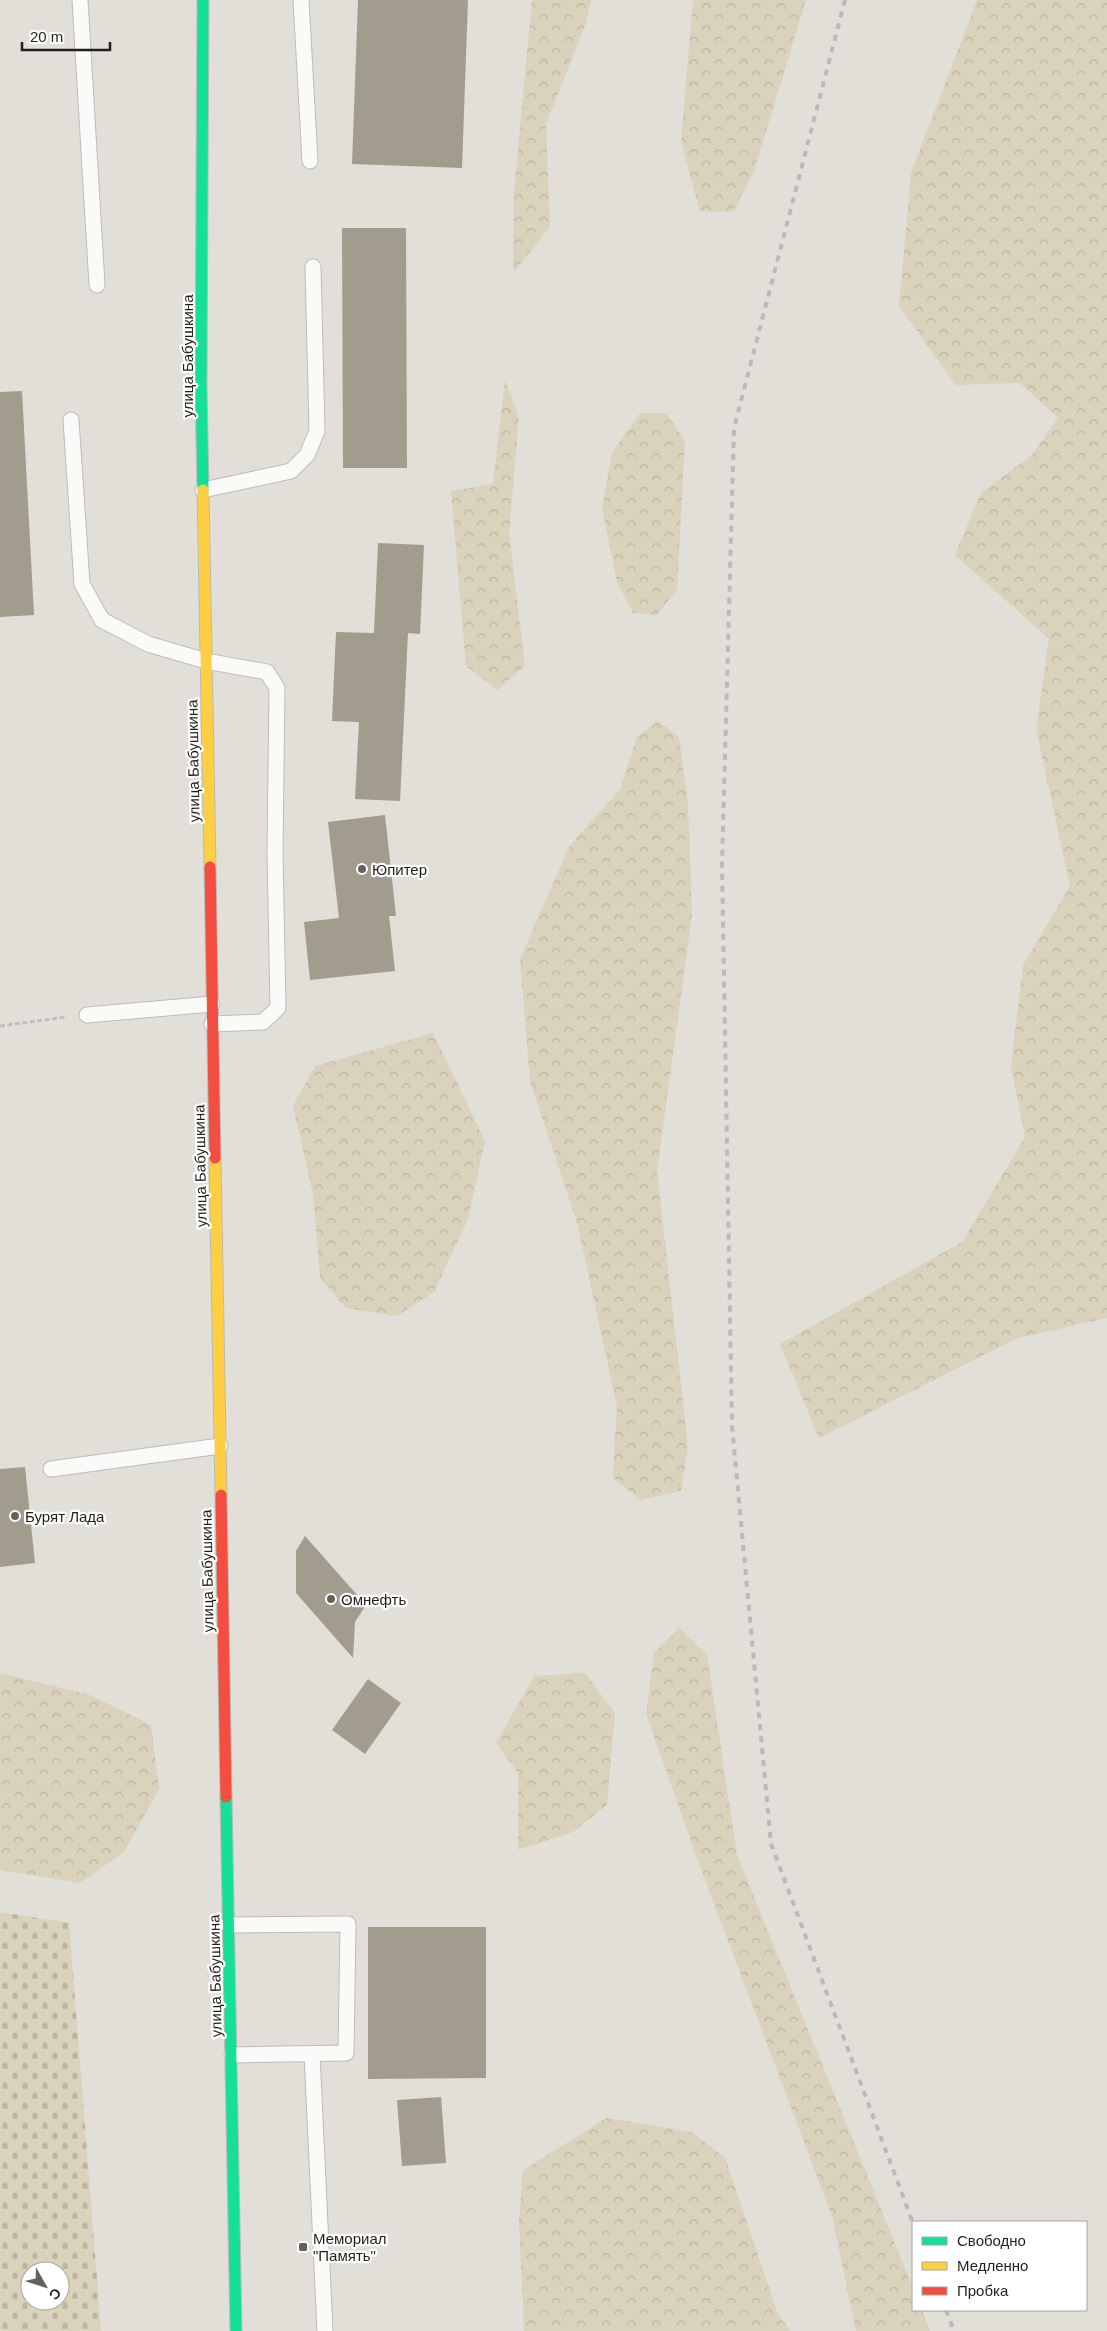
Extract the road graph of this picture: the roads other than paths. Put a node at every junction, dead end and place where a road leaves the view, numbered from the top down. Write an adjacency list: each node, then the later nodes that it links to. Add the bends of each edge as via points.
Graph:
1 (80, 0): 6 (lane)
2 (204, 0): 8 (main road, улица Бабушкина)
3 (301, 0): 4 (lane)
4 (310, 161)
5 (313, 267): 8 (lane, via 317,432 307,455 291,471)
6 (97, 285)
7 (71, 420): 9 (lane, via 82,584 102,620 148,644)
8 (203, 490): 9 (main road, улица Бабушкина)
9 (206, 661): 10 (main road, улица Бабушкина); 12 (lane, via 267,672 277,688 275,853 278,1008 263,1022)
10 (212, 1004): 11 (lane); 12 (main road, улица Бабушкина)
11 (88, 1015)
12 (212, 1024): 13 (main road, улица Бабушкина)
13 (220, 1446): 14 (lane); 15 (main road, улица Бабушкина)
14 (51, 1469)
15 (228, 1925): 16 (lane, via 348,1924 346,2053); 17 (main road, улица Бабушкина)
16 (312, 2054): 17 (lane); 19 (lane)
17 (232, 2055): 18 (main road, улица Бабушкина)
18 (236, 2331)
19 (325, 2331)

